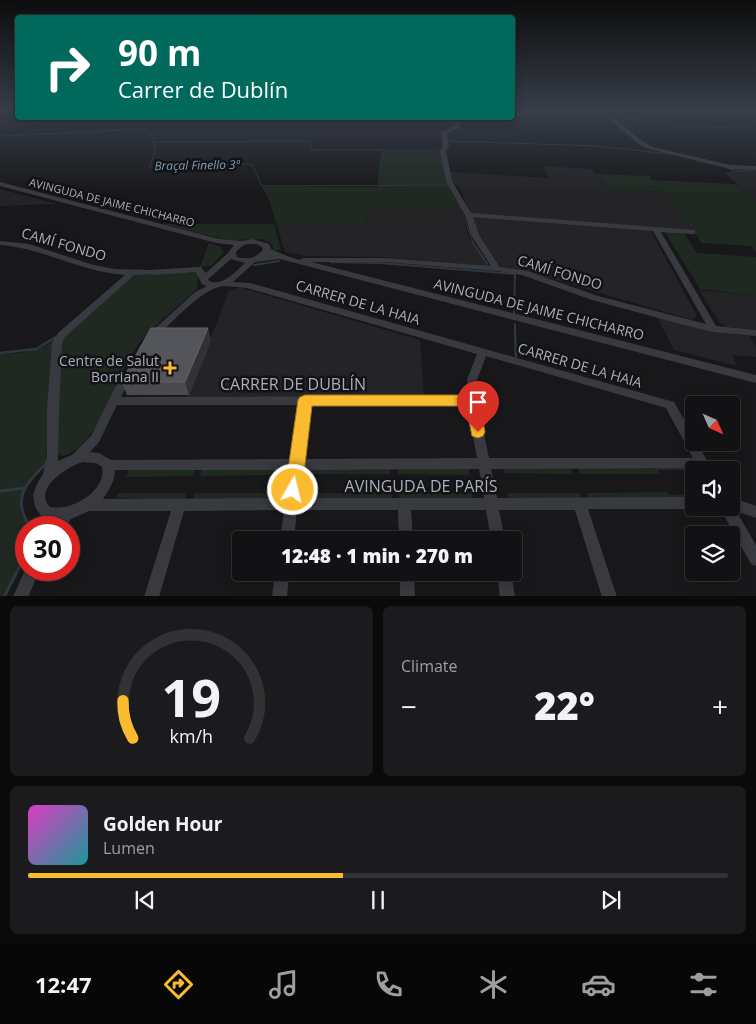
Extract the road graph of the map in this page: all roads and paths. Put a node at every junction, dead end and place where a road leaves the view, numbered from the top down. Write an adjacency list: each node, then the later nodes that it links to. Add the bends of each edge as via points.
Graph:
1 (445, 138): 5 (street, via 443,151 449,181)
2 (634, 138): 3 (street, via 651,148 730,167)
3 (756, 168)
4 (0, 184): 8 (street, AVINGUDA DE JAIME CHICHARRO)
5 (469, 215): 6 (street); 16 (street, via 474,235)
6 (656, 230): 7 (street); 22 (street)
7 (692, 232)
8 (218, 241): 10 (street); 12 (street)
9 (0, 243): 17 (street, CAMÍ FONDO, via 26,245 89,266)
10 (242, 243): 11 (street, via 261,243); 12 (street)
11 (267, 250): 13 (street); 14 (street)
12 (232, 252): 13 (street, via 237,259); 18 (street)
13 (256, 259): 14 (street); 19 (street)
14 (288, 259): 15 (street)
15 (318, 262): 16 (street, CAMÍ FONDO, via 384,260); 27 (street, AVINGUDA DE JAIME CHICHARRO)
16 (497, 269): 22 (street, CAMÍ FONDO, via 524,273 595,298)
17 (133, 272): 18 (street, CAMÍ FONDO, via 198,269); 33 (street, via 61,335 57,343)
18 (205, 280): 20 (street); 21 (street)
19 (225, 284): 20 (street, CARRER DE LA HAIA); 25 (street, CARRER DE LA HAIA, via 246,285)
20 (214, 286): 21 (street, CARRER DE LA HAIA)
21 (198, 294): 24 (street)
22 (713, 329): 23 (street, CAMÍ FONDO)
23 (756, 333)
24 (147, 342)
25 (483, 352): 29 (street, via 472,380); 31 (street, CARRER DE LA HAIA)
26 (132, 366): 30 (street)
27 (753, 377)
28 (305, 400): 29 (street, CARRER DE DUBLÍN); 30 (street, CARRER DE DUBLÍN); 39 (street)
29 (472, 400): 37 (street)
30 (114, 401): 32 (street)
31 (670, 404): 36 (street)
32 (95, 439): 34 (street); 35 (street)
33 (52, 456): 38 (street); 42 (street)
34 (94, 457): 35 (street); 40 (street)
35 (77, 458): 38 (street)
36 (701, 461)
37 (484, 463): 39 (street, AVINGUDA DE PARÍS); 41 (street, AVINGUDA DE PARÍS); 44 (street)
38 (64, 464): 42 (street)
39 (297, 464): 40 (street, AVINGUDA DE PARÍS); 48 (street)
40 (107, 466): 49 (street, via 110,472 105,489)
41 (685, 466)
42 (49, 476): 52 (street, via 39,493 39,502)
43 (404, 503): 44 (street, AVINGUDA DE PARÍS); 48 (street, AVINGUDA DE PARÍS); 57 (street)
44 (491, 503): 45 (street, AVINGUDA DE PARÍS); 58 (street)
45 (579, 503): 46 (street, AVINGUDA DE PARÍS); 69 (street)
46 (685, 503)
47 (180, 504): 48 (street, AVINGUDA DE PARÍS); 49 (street, AVINGUDA DE PARÍS); 65 (street)
48 (292, 504): 56 (street)
49 (89, 505): 53 (street)
50 (740, 506): 51 (street)
51 (756, 512)
52 (48, 513): 53 (street); 54 (street)
53 (66, 515)
54 (48, 516)
55 (732, 516): 59 (street)
56 (288, 531)
57 (406, 531)
58 (496, 531)
59 (756, 559)
60 (28, 581): 64 (street)
61 (281, 581): 66 (street)
62 (407, 581): 67 (street)
63 (506, 581): 68 (street)
64 (20, 596)
65 (151, 596)
66 (279, 596)
67 (408, 596)
68 (508, 596)
69 (610, 596)

